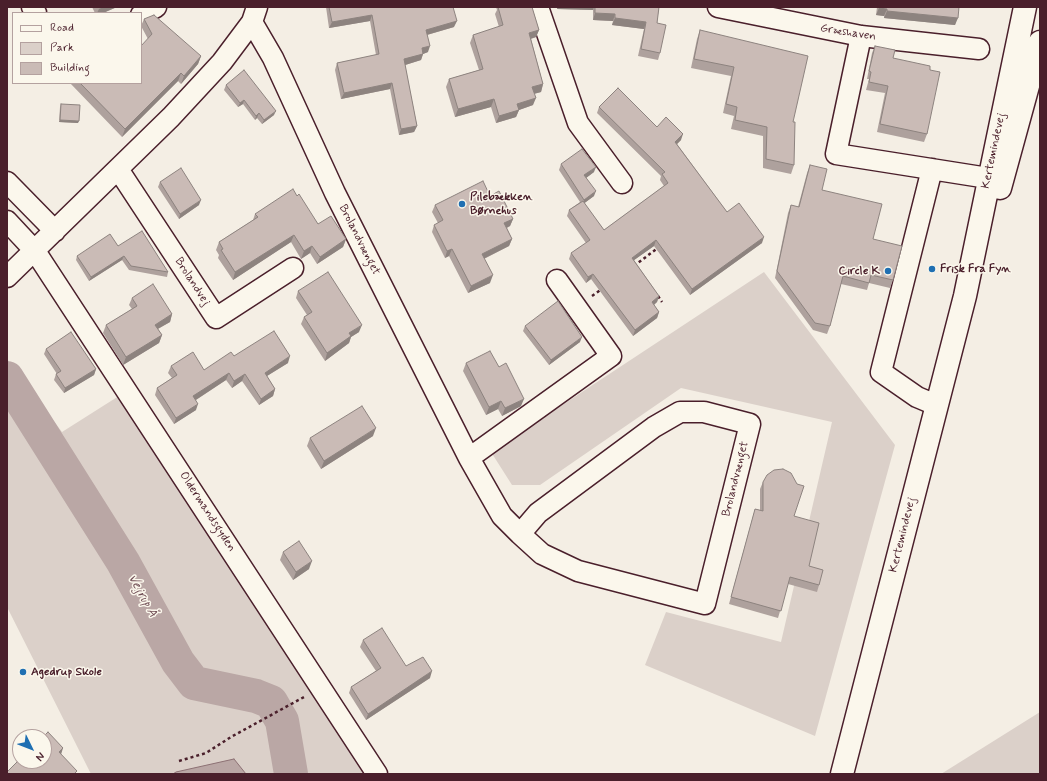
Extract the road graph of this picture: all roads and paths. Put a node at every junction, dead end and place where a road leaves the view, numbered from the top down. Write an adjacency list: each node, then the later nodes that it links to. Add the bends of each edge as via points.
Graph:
1 (156, 7): 5 (street)
2 (538, 7): 14 (street, via 578,123)
3 (718, 7): 7 (street, Græshaven)
4 (1025, 7): 12 (main road, Kertemindevej)
5 (142, 14)
6 (254, 14): 11 (street, via 222,62); 31 (street, Brolandvænget, via 335,194)
7 (861, 36): 9 (street, Græshaven); 10 (street, via 836,154)
8 (1040, 42): 27 (main road, Kertemindevej, via 1002,182)
9 (979, 49)
10 (932, 168): 12 (street); 30 (street, via 880,372 917,397)
11 (118, 169): 16 (street); 20 (street, Brolandvej, via 216,318)
12 (988, 178): 27 (main road, Kertemindevej)
13 (7, 182): 16 (street)
14 (622, 183)
15 (7, 221): 18 (street, Oldermandsgyden)
16 (55, 231): 18 (street)
17 (663, 244): 19 (path)
18 (35, 251): 23 (street); 35 (street, Oldermandsgyden)
19 (635, 265): 21 (path); 22 (path)
20 (294, 268)
21 (629, 269)
22 (640, 271)
23 (7, 277)
24 (557, 280): 29 (street)
25 (606, 286): 29 (path)
26 (658, 295): 28 (path)
27 (965, 296): 30 (main road, Kertemindevej)
28 (662, 302)
29 (577, 307): 31 (street, via 612,356)
30 (936, 405): 36 (main road, Kertemindevej)
31 (469, 458): 32 (street, Brolandvænget, via 502,516)
32 (520, 534): 32 (street, Brolandvænget, via 542,554 578,572 705,604 750,424 704,412 680,412 654,427 538,513)
33 (288, 705): 34 (path, via 206,753)
34 (179, 761)
35 (377, 774)
36 (842, 774)

